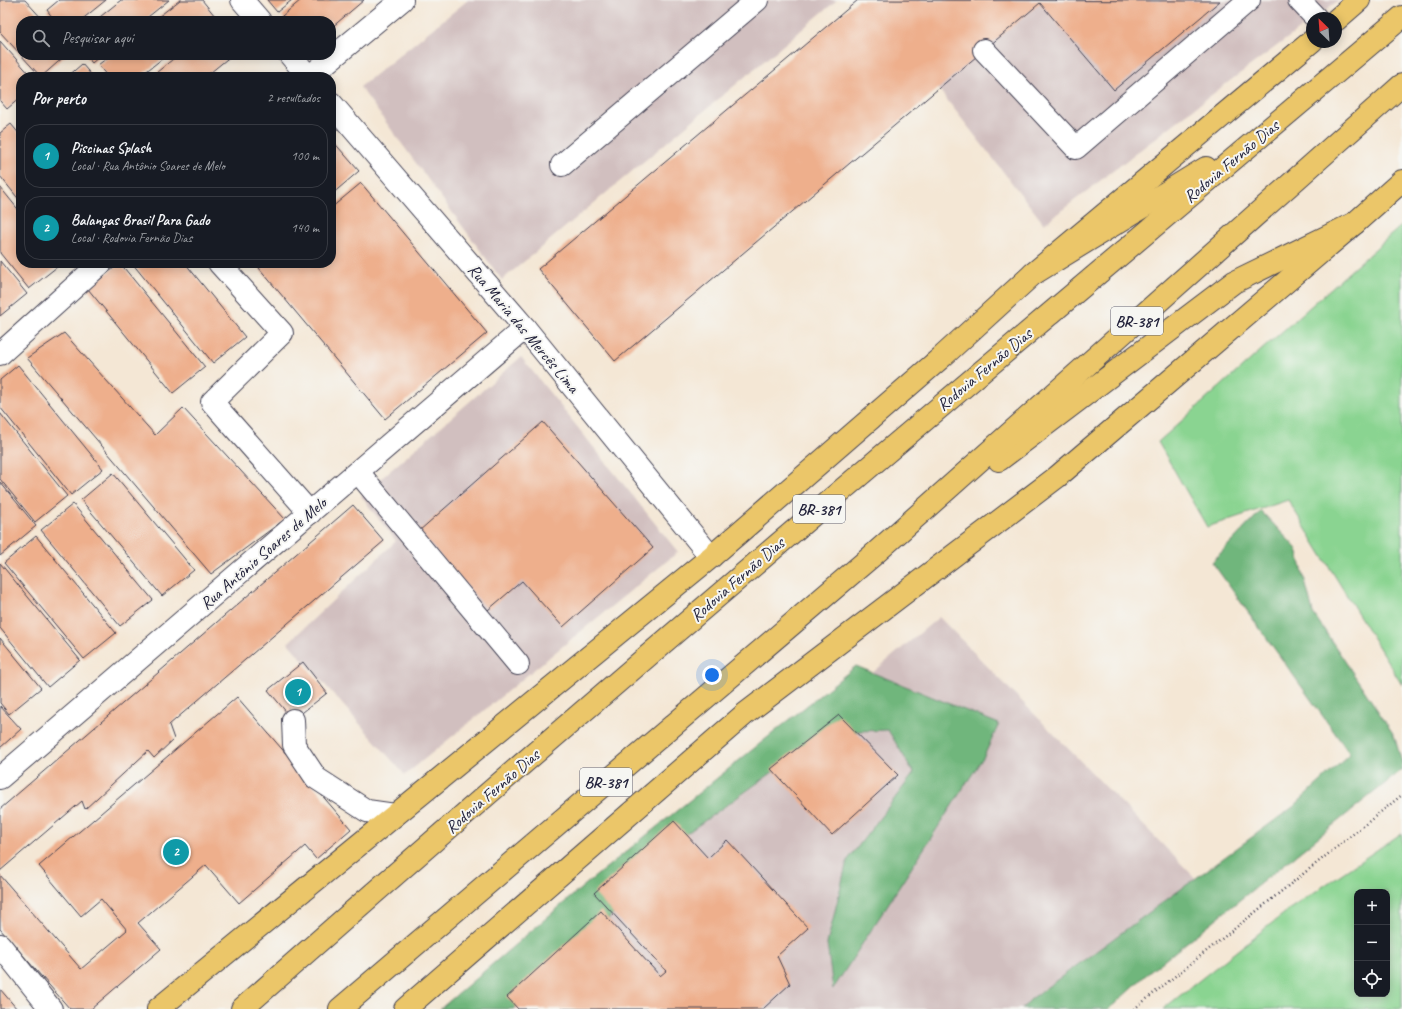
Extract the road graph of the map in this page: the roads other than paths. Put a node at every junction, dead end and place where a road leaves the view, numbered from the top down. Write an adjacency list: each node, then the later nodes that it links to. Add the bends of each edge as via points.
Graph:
1 (242, 0): 9 (street)
2 (402, 0): 13 (street)
3 (757, 0): 21 (street)
4 (1249, 0): 12 (street, via 1076,148)
5 (1299, 0): 7 (street)
6 (1359, 0): 8 (main road)
7 (1310, 12)
8 (1342, 15)
9 (256, 16)
10 (1402, 17): 20 (main road, Rodovia Fernão Dias / BR-381)
11 (1306, 46): 26 (main road, Rodovia Fernão Dias / BR-381)
12 (984, 50)
13 (336, 55)
14 (294, 60): 16 (street)
15 (330, 60): 17 (street)
16 (305, 72)
17 (315, 72)
18 (1402, 85): 32 (main road, BR-381)
19 (336, 109): 27 (street, Rua Maria das Mercês Lima)
20 (1268, 129): 26 (main road); 40 (main road, Rodovia Fernão Dias / BR-381, via 784,538)
21 (562, 165)
22 (1402, 181): 23 (main road, BR-381)
23 (1355, 223): 32 (main road, via 1234,282); 42 (main road, BR-381, via 1057,477 745,714)
24 (95, 268): 28 (street)
25 (224, 268): 30 (street, via 282,333 212,402)
26 (1033, 274): 31 (main road, Rodovia Fernão Dias / BR-381, via 943,356)
27 (525, 328): 29 (street, Rua Antônio Soares de Melo); 31 (street, Rua Maria das Mercês Lima)
28 (0, 354)
29 (358, 472): 30 (street, Rua Antônio Soares de Melo); 33 (street)
30 (310, 513): 35 (street, Rua Antônio Soares de Melo)
31 (711, 557): 36 (main road, Rodovia Fernão Dias / BR-381)
32 (863, 563): 41 (main road, BR-381)
33 (518, 664)
34 (293, 720): 36 (street, via 294,745 316,778 367,810)
35 (0, 778)
36 (395, 816): 39 (main road, Rodovia Fernão Dias / BR-381)
37 (0, 946): 38 (street)
38 (51, 1009)
39 (158, 1009)
40 (242, 1009)
41 (340, 1009)
42 (405, 1009)

